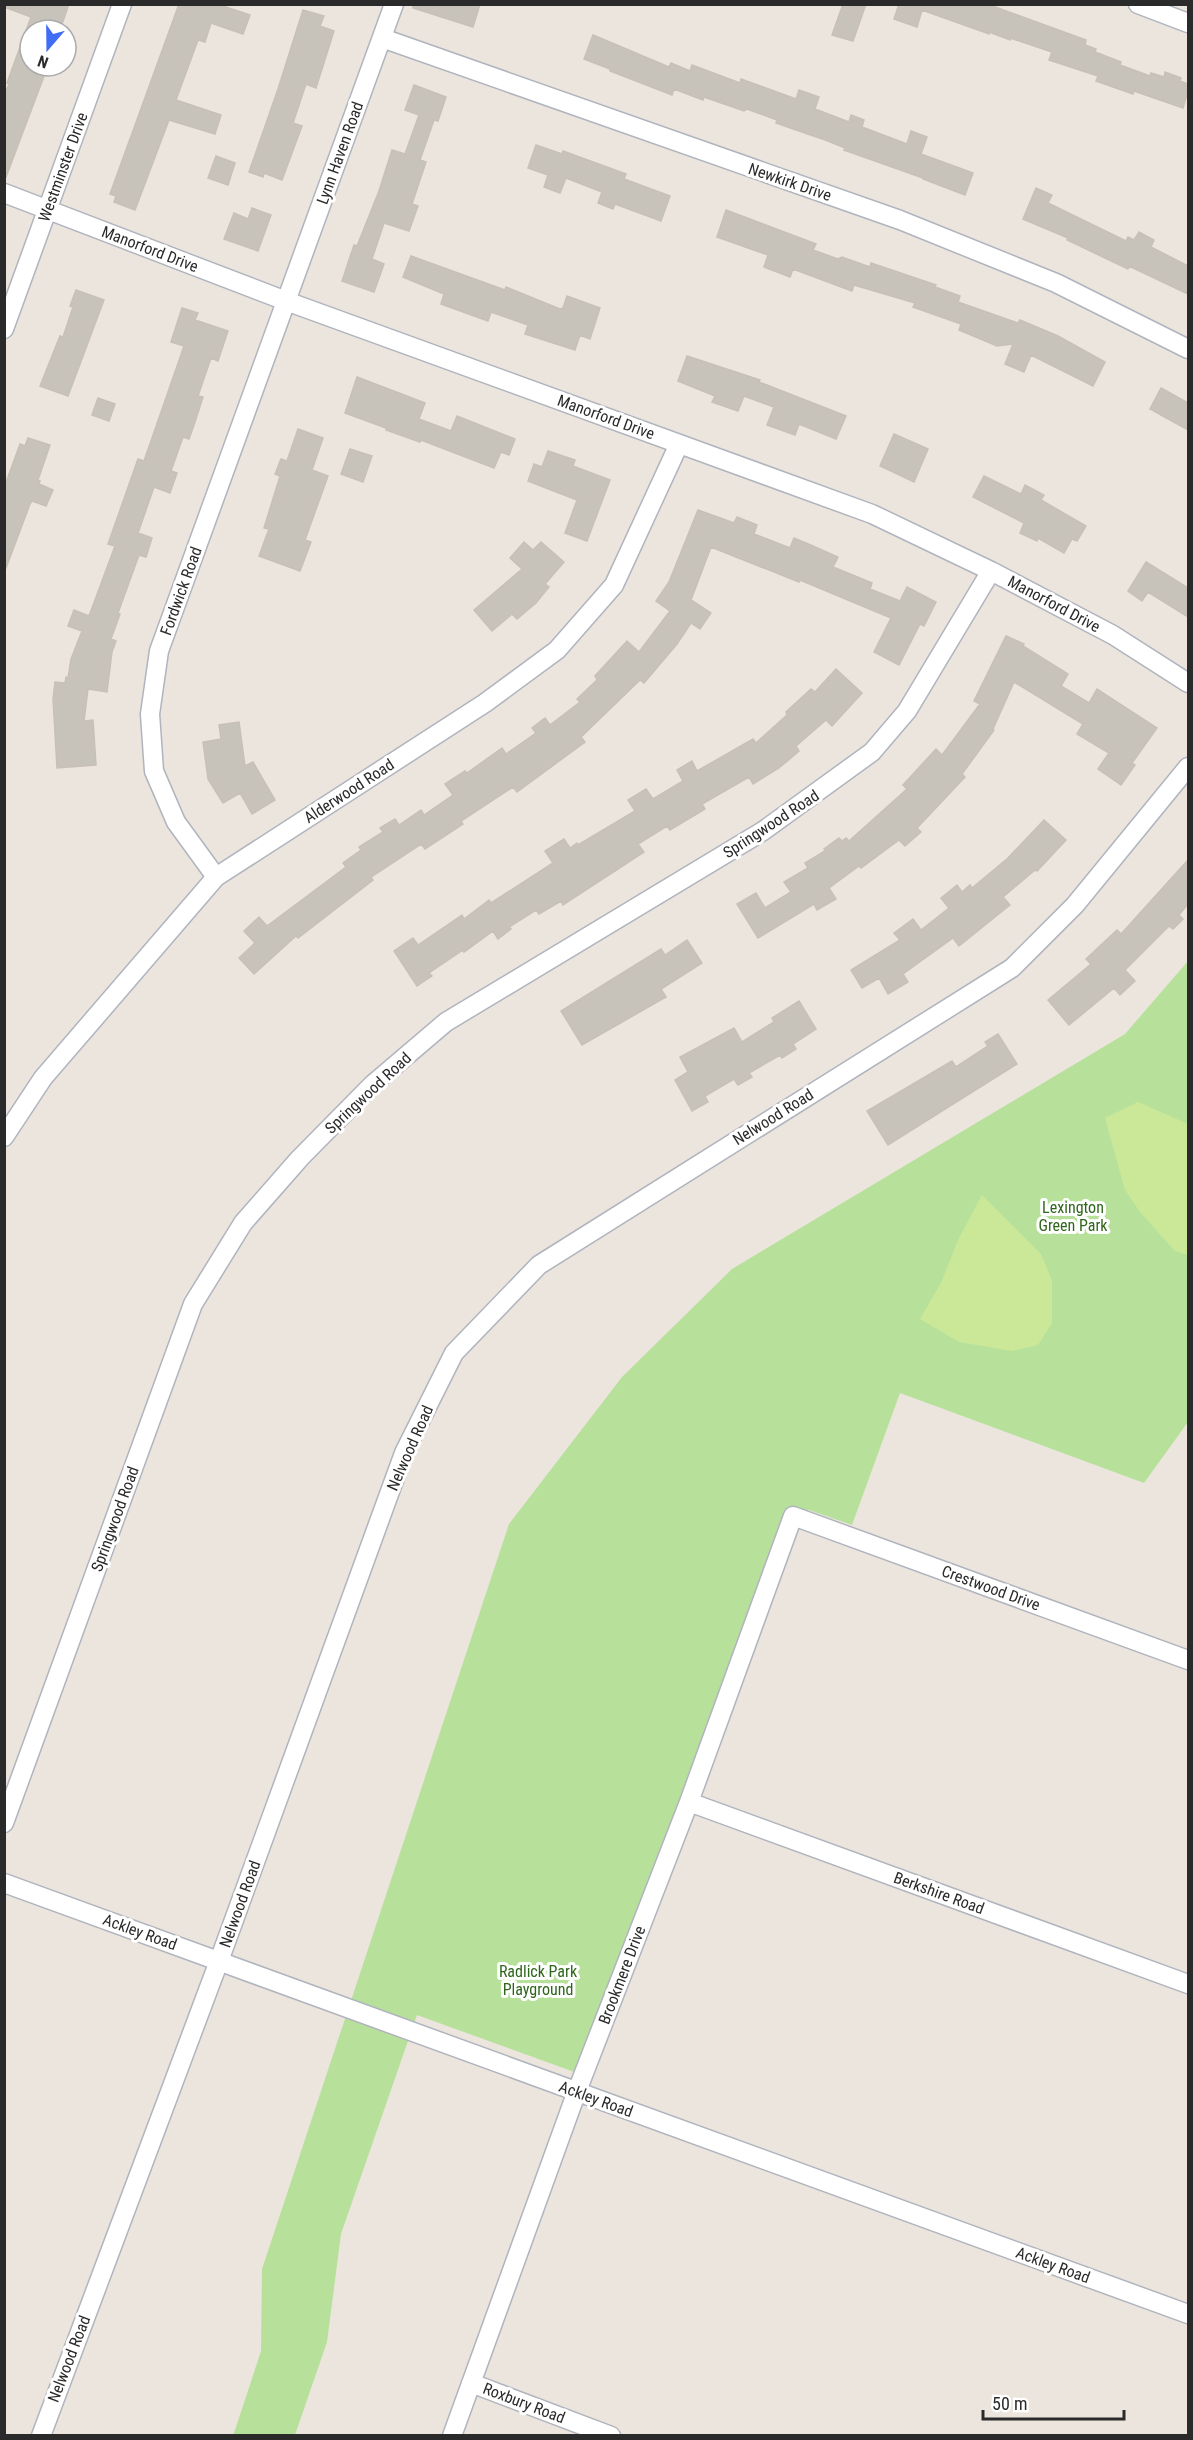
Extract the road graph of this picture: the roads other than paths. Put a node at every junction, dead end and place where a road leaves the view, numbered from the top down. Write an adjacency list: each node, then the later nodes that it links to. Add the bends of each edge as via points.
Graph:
1 (122, 4): 7 (street, Westminster Drive)
2 (394, 4): 5 (street, Lynn Haven Road)
3 (1137, 4): 4 (street)
4 (1188, 22)
5 (382, 38): 8 (street, Lynn Haven Road); 10 (street, Newkirk Drive, via 900,220 1056,284)
6 (4, 193): 7 (street, Manorford Drive)
7 (48, 209): 8 (street, Manorford Drive); 9 (street, Westminster Drive)
8 (286, 301): 11 (street, Manorford Drive); 15 (street, Fordwick Road, via 159,651 150,714 154,771 176,822)
9 (4, 329)
10 (1188, 349)
11 (679, 444): 12 (street, Manorford Drive, via 872,514); 15 (street, Alderwood Road, via 614,585 557,650 485,703)
12 (991, 571): 13 (street, Manorford Drive, via 1113,635); 20 (street, Springwood Road, via 907,711 872,752 764,831 446,1022 372,1085 243,1223 193,1304)
13 (1188, 683)
14 (1188, 767): 22 (street, Nelwood Road, via 1075,905 1012,968 539,1265 454,1353 404,1454)
15 (216, 877): 16 (street, Alderwood Road, via 44,1078)
16 (4, 1137)
17 (793, 1516): 18 (street, Crestwood Drive); 19 (street, Brookmere Drive)
18 (1188, 1660)
19 (689, 1802): 23 (street, Berkshire Road); 24 (street, Brookmere Drive)
20 (4, 1823)
21 (4, 1883): 22 (street, Ackley Road)
22 (219, 1961): 24 (street, Ackley Road); 27 (street, Nelwood Road)
23 (1188, 1984)
24 (577, 2091): 25 (street, Ackley Road); 26 (street, Brookmere Drive)
25 (1188, 2314)
26 (471, 2383): 28 (street, Brookmere Drive); 29 (street, Roxbury Road)
27 (40, 2436)
28 (452, 2436)
29 (611, 2436)

